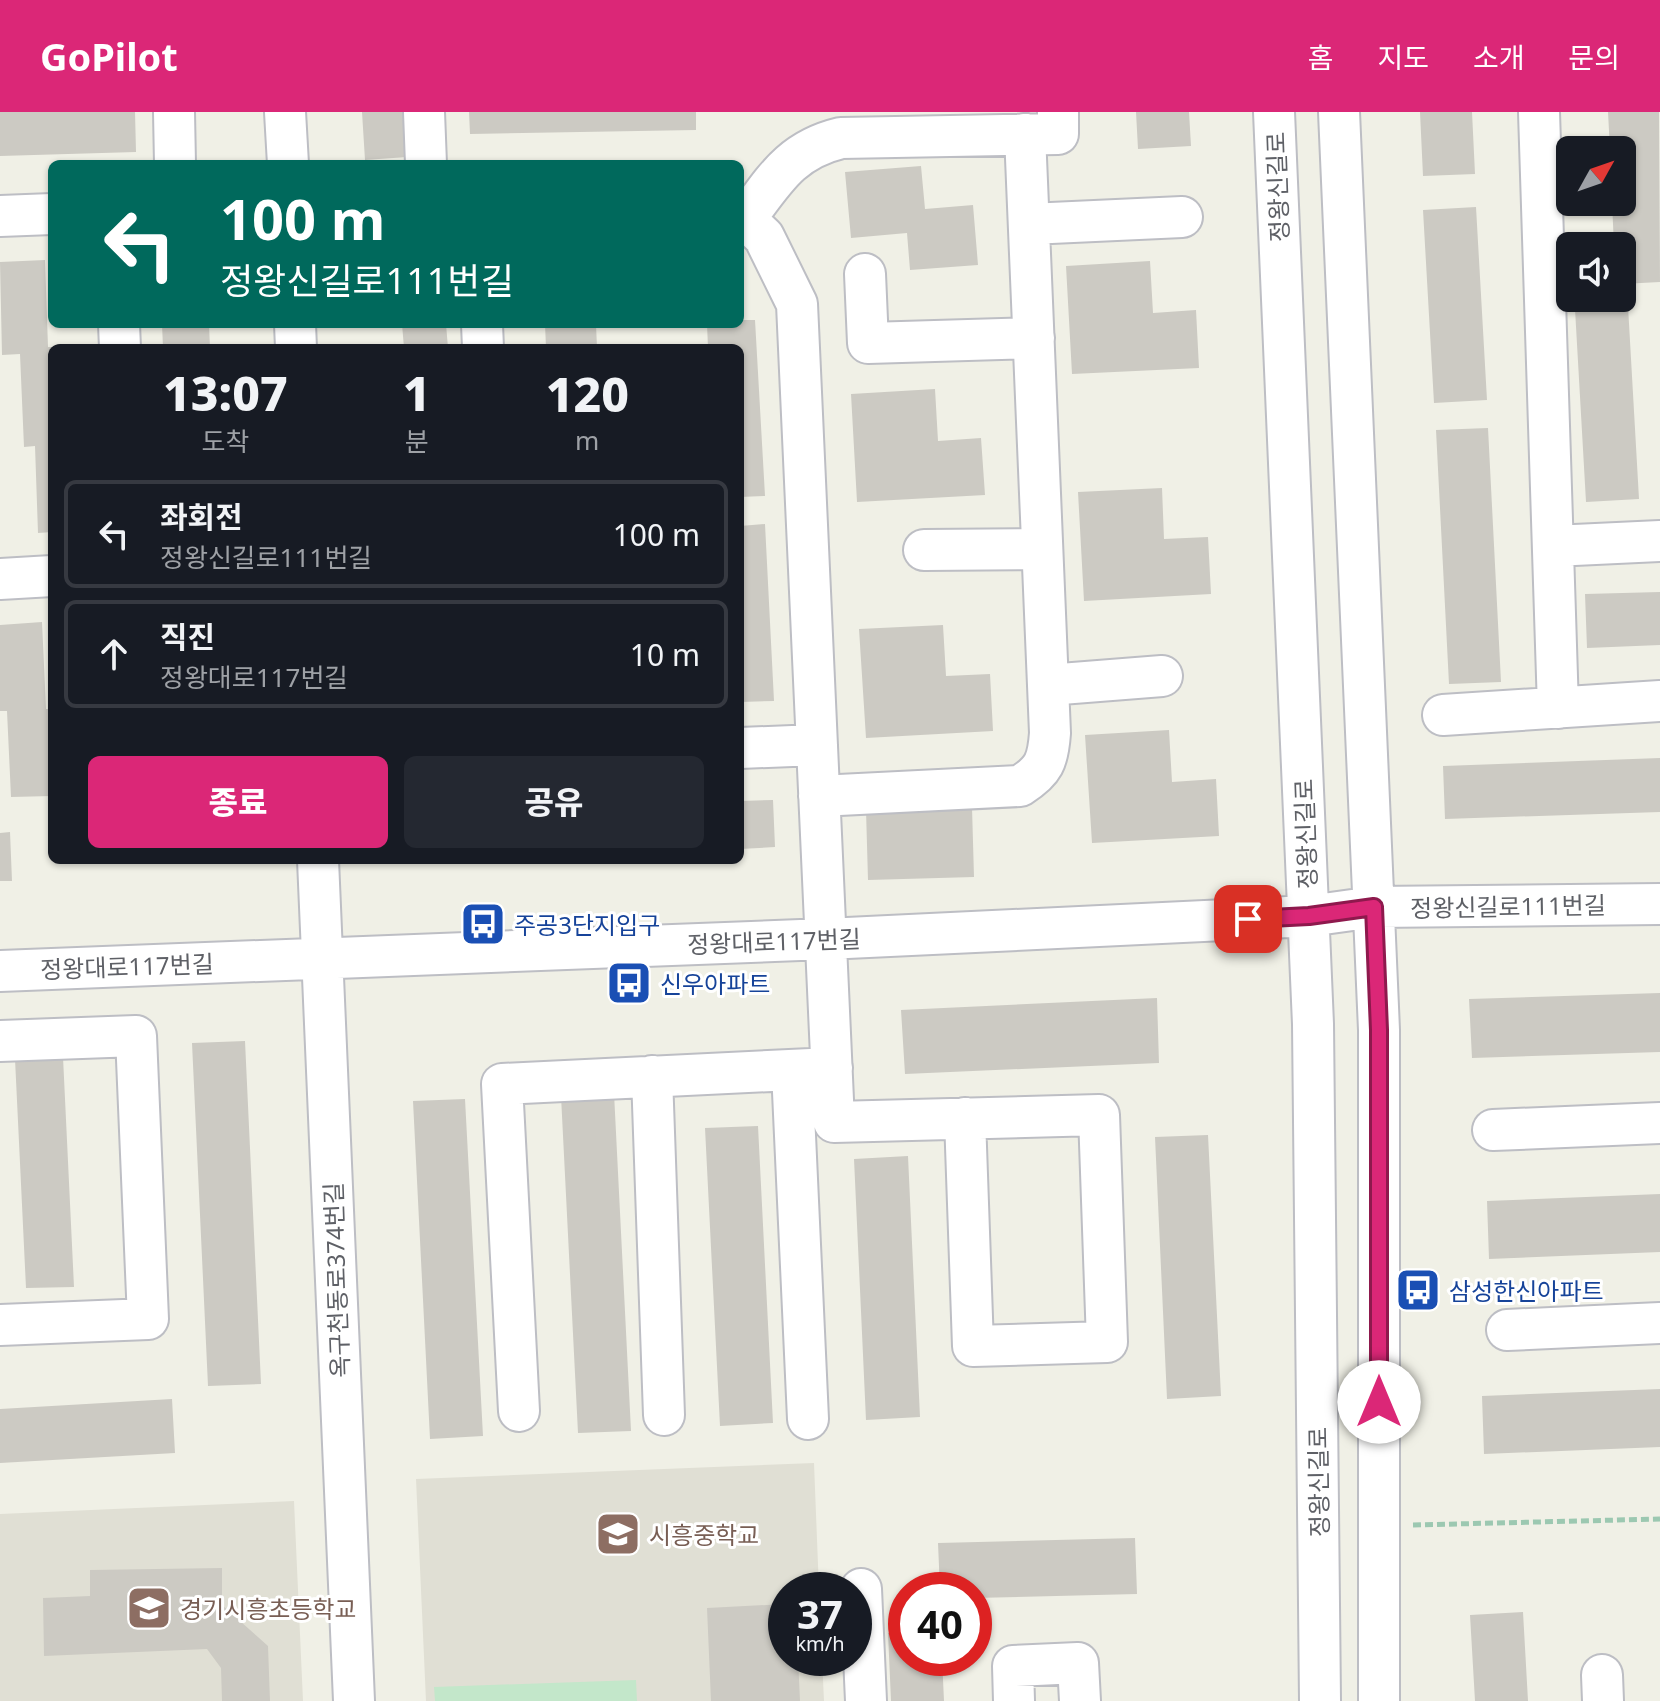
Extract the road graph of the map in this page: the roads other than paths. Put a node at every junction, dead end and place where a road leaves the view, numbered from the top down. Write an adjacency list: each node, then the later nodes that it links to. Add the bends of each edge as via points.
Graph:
1 (174, 112): 9 (street)
2 (285, 112): 10 (street)
3 (424, 112): 11 (street)
4 (1058, 112): 8 (street, via 1058,134)
5 (1274, 112): 37 (street, 정왕신길로)
6 (1339, 112): 36 (street)
7 (1539, 112): 21 (street)
8 (1025, 134): 13 (street, via 841,138 820,143 782,169); 17 (street)
9 (175, 160)
10 (288, 160)
11 (426, 160)
12 (48, 214): 14 (street)
13 (744, 215)
14 (0, 216)
15 (744, 217): 31 (street, via 764,237 797,304)
16 (1182, 217): 17 (street)
17 (1029, 224): 19 (street)
18 (865, 274): 19 (street, via 868,343)
19 (1034, 338): 22 (street)
20 (1660, 541): 21 (street)
21 (1553, 546): 29 (street)
22 (1042, 549): 23 (street); 27 (street)
23 (924, 550)
24 (48, 576): 25 (street)
25 (0, 579)
26 (1162, 676): 27 (street)
27 (1048, 685): 33 (street, via 1049,756 1037,775 1020,786)
28 (1660, 701): 29 (street)
29 (1558, 708): 30 (street)
30 (1443, 715)
31 (817, 745): 32 (street); 33 (street)
32 (744, 748)
33 (819, 796): 38 (street)
34 (318, 864): 39 (street, 옥구천동로374번길)
35 (1660, 904): 36 (street, 정왕신길로111번길)
36 (1374, 907): 37 (street, 정왕신길로111번길); 60 (street, via 1379,1030)
37 (1309, 916): 38 (street, 정왕대로117번길); 59 (street, 정왕신길로)
38 (826, 939): 39 (street, 정왕대로117번길); 42 (street)
39 (322, 959): 40 (street, 정왕대로117번길); 55 (street, 옥구천동로374번길)
40 (0, 971)
41 (0, 1041): 49 (street, via 136,1036 148,1319)
42 (832, 1068): 43 (street); 45 (street, via 834,1122)
43 (792, 1070): 44 (street); 53 (street)
44 (652, 1076): 51 (street, via 502,1084); 52 (street)
45 (965, 1118): 45 (street, via 973,1346 1107,1342 1099,1115)
46 (1660, 1123): 47 (street)
47 (1493, 1130)
48 (1660, 1323): 50 (street)
49 (0, 1325)
50 (1507, 1330)
51 (519, 1411)
52 (664, 1415)
53 (808, 1419)
54 (865, 1676): 56 (street)
55 (354, 1701)
56 (866, 1701)
57 (1014, 1701): 58 (street, via 1013,1666 1078,1663)
58 (1080, 1701)
59 (1320, 1701)
60 (1379, 1701)

